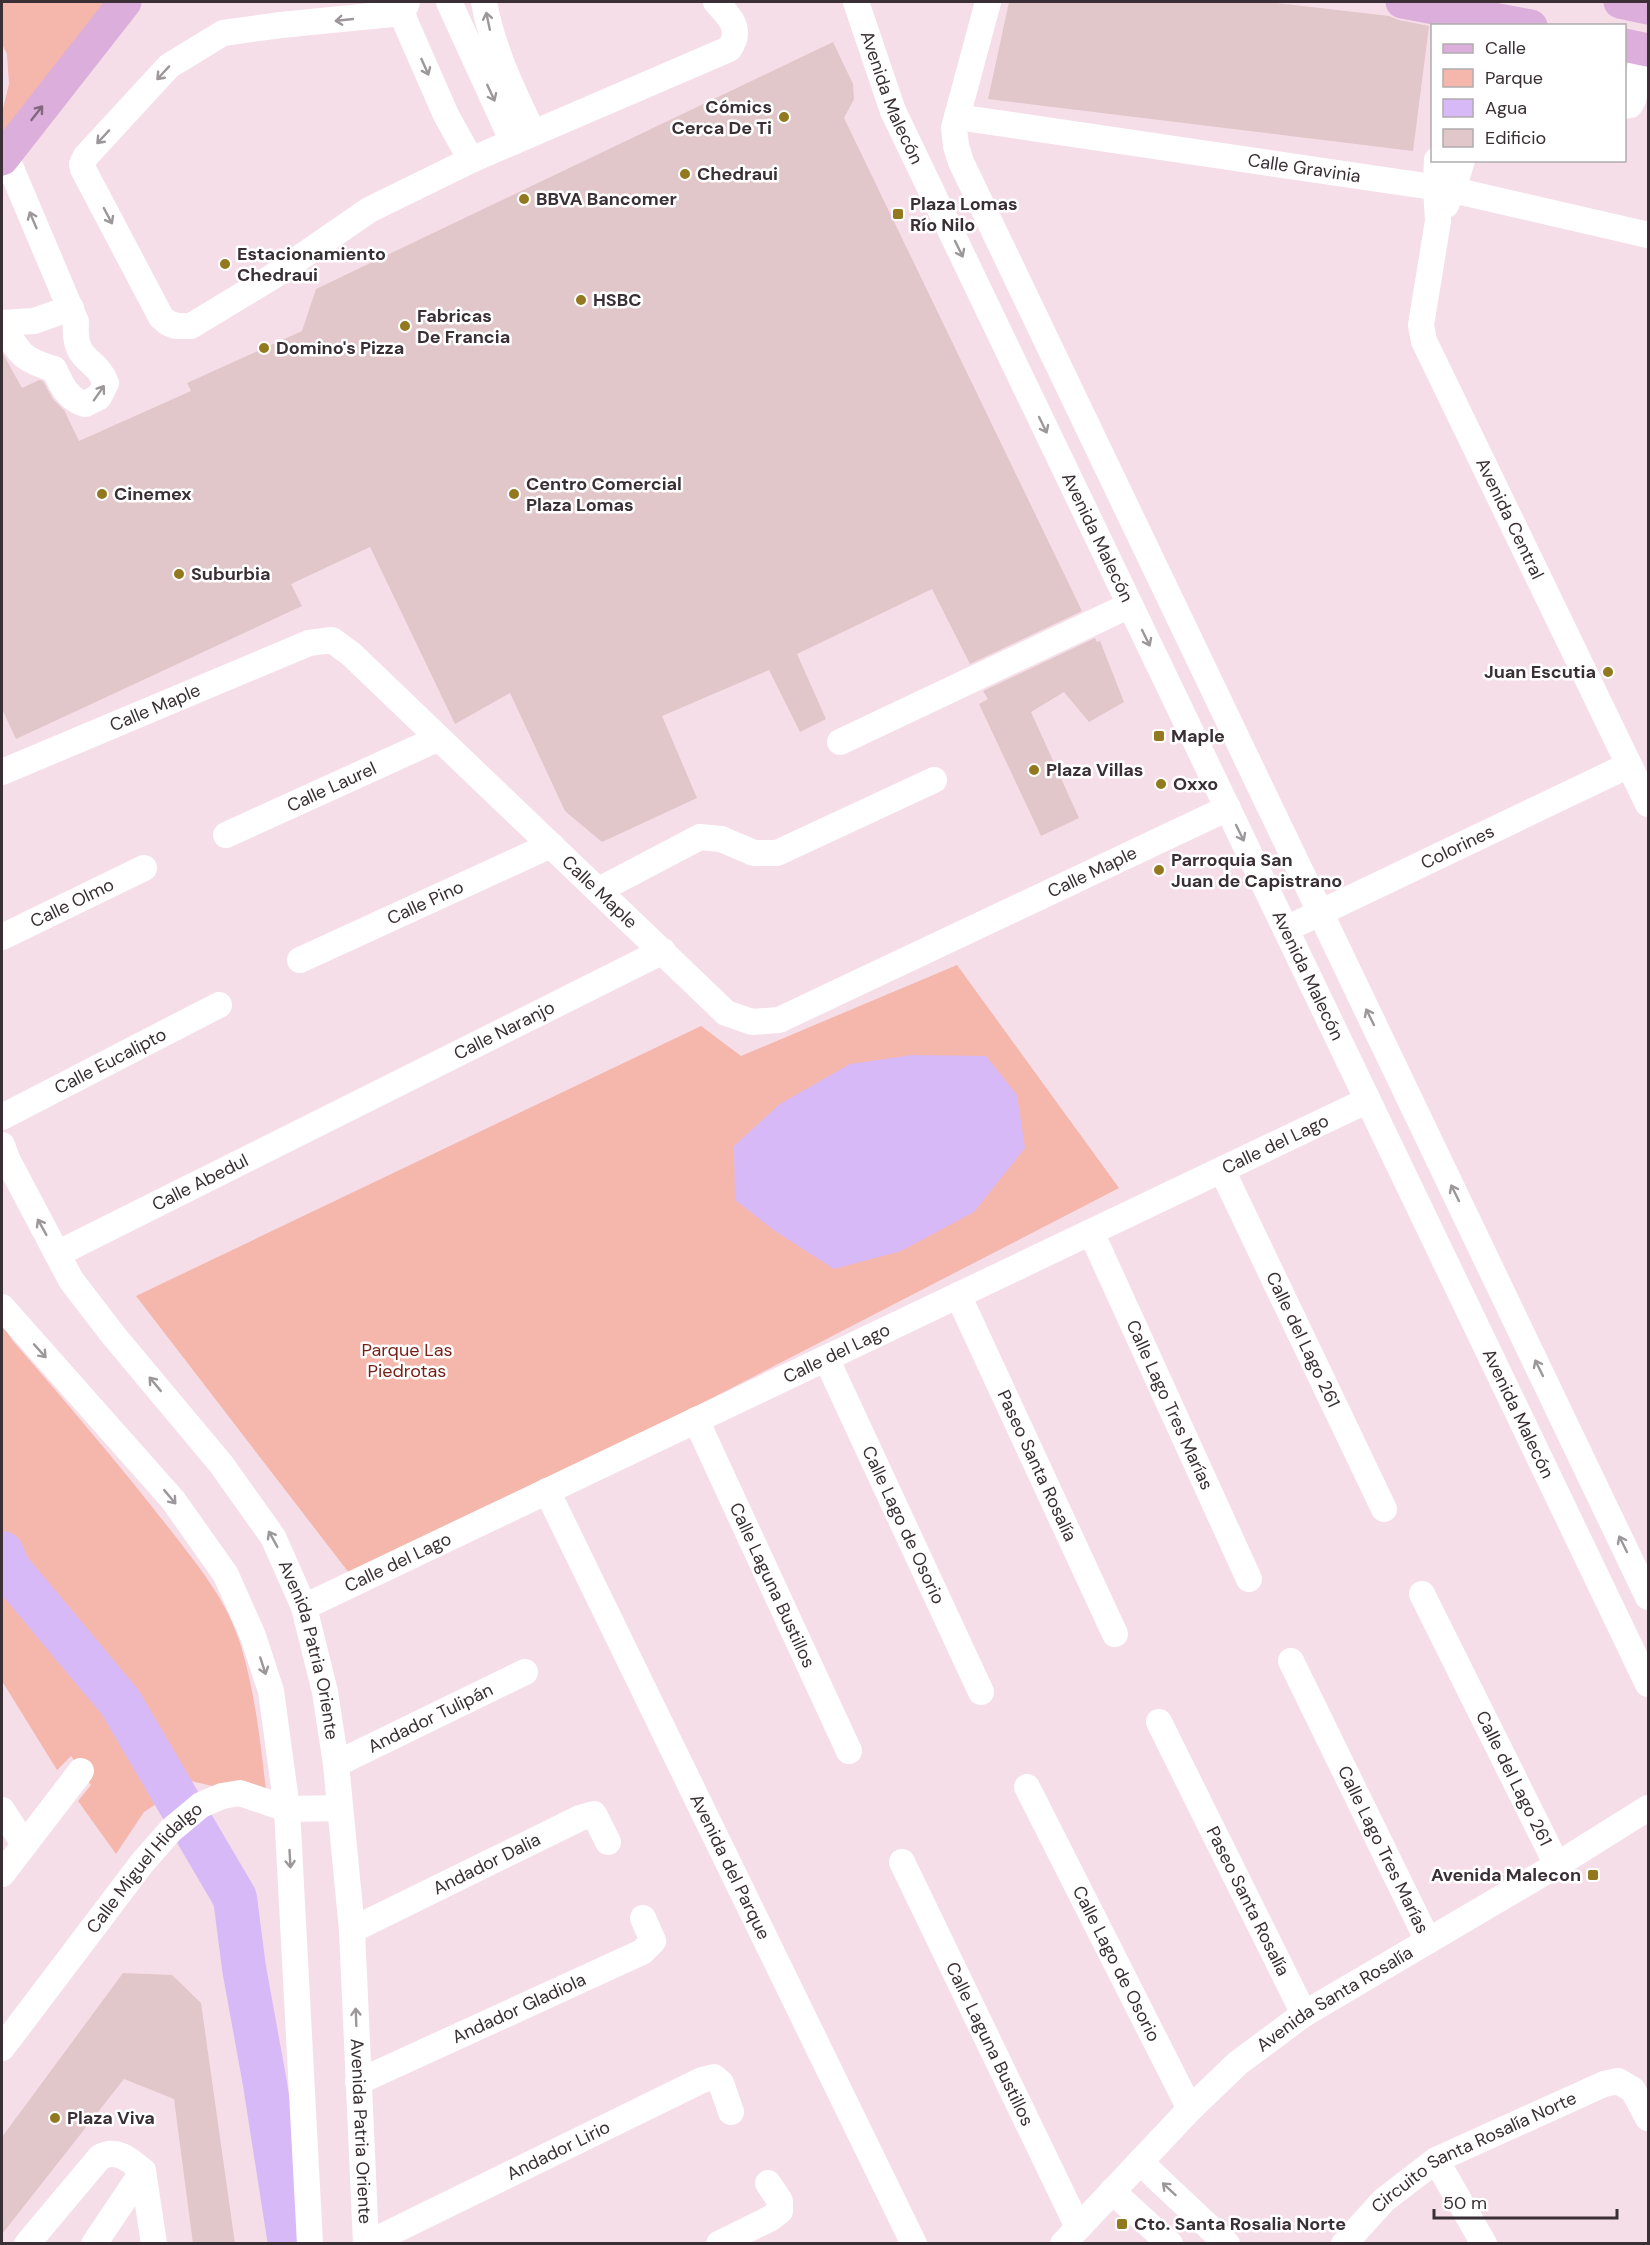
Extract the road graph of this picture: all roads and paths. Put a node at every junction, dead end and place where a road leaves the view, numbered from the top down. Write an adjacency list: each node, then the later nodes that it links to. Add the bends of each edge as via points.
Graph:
1 (125, 2): 15 (main road, one-way to 1)
2 (449, 2): 14 (street, one-way to 14)
3 (484, 2): 14 (street, one-way to 3, via 516,98 489,28)
4 (716, 2): 14 (street, via 736,32 729,49)
5 (856, 2): 25 (street, Avenida Malecón, one-way to 25, via 893,111)
6 (988, 2): 13 (street, Avenida Malecón)
7 (1402, 2): 9 (main road)
8 (405, 8): 16 (street, one-way to 16, via 446,115); 16 (street, one-way to 16, via 222,33 169,66 84,159 83,168 161,317 184,327 221,310 369,210)
9 (1445, 18): 10 (main road)
10 (1512, 18)
11 (1639, 48): 12 (street, via 1633,100)
12 (1626, 106)
13 (957, 117): 19 (street, Calle Gravinia); 37 (street, Avenida Malecón, via 954,128 961,162)
14 (523, 138): 16 (street)
15 (3, 157): 21 (street, one-way to 15)
16 (471, 160)
17 (1438, 162): 19 (street, Avenida Central)
18 (1461, 162): 19 (street, Avenida Central)
19 (1444, 188): 20 (street, Calle Gravinia); 28 (street, Avenida Central, via 1422,325 1425,341)
20 (1648, 235)
21 (70, 308): 22 (street, via 34,321); 23 (street, via 76,322)
22 (2, 323): 24 (street, via 24,357)
23 (75, 338): 24 (street); 24 (street, one-way to 23, via 74,400 85,404 99,397 106,383 103,375 82,353)
24 (54, 369)
25 (1130, 605): 27 (street); 32 (street, Avenida Malecón, one-way to 32)
26 (437, 739): 29 (street, Calle Maple, via 332,640 309,643); 33 (street, Calle Laurel); 34 (street, Calle Maple)
27 (840, 742)
28 (1629, 765): 31 (street, Avenida Central); 37 (street, Colorines)
29 (2, 772)
30 (934, 780): 36 (street, via 777,853 754,853 721,839 700,837)
31 (1648, 804)
32 (1228, 808): 38 (street, Avenida Malecón, one-way to 38); 40 (street, Calle Maple, via 779,1020 753,1022 726,1013)
33 (226, 835)
34 (551, 845): 36 (street, Calle Maple); 41 (street, Calle Pino)
35 (144, 868): 39 (street, Calle Olmo)
36 (598, 890): 40 (street, Calle Maple)
37 (1320, 912): 38 (street, Colorines); 58 (street, Avenida Malecón, one-way to 37)
38 (1286, 929): 43 (street, Avenida Malecón)
39 (2, 937)
40 (663, 951): 44 (street, Calle Naranjo)
41 (300, 960)
42 (219, 1005): 45 (street, Calle Eucalipto)
43 (1368, 1100): 47 (street, Calle del Lago); 63 (street, Avenida Malecón)
44 (344, 1111): 49 (street, Calle Abedul)
45 (2, 1118)
46 (2, 1145): 49 (street, Avenida Patria Oriente, one-way to 46)
47 (1222, 1170): 48 (street, Calle del Lago); 55 (street, Calle del Lago 261)
48 (1091, 1232): 50 (street, Calle del Lago); 56 (street, Calle Lago Tres Marías)
49 (57, 1254): 59 (street, Avenida Patria Oriente, one-way to 49, via 267,1528 221,1464 71,1280)
50 (958, 1295): 52 (street, Calle del Lago); 60 (street, Paseo Santa Rosalía)
51 (2, 1307): 71 (street, one-way to 71, via 173,1500 226,1575 254,1636 271,1691)
52 (826, 1358): 53 (street, Calle del Lago); 64 (street, Calle Lago de Osorio)
53 (696, 1420): 54 (street, Calle del Lago); 66 (street, Calle Laguna Bustillos)
54 (547, 1491): 59 (street, Calle del Lago); 100 (street, Avenida del Parque)
55 (1384, 1509)
56 (1249, 1579)
57 (1422, 1594): 77 (street, Calle del Lago 261)
58 (1648, 1597)
59 (304, 1607): 67 (street, Avenida Patria Oriente, via 325,1692)
60 (1115, 1634)
61 (1291, 1661): 81 (street, Calle Lago Tres Marías)
62 (525, 1672): 67 (street, Andador Tulipán)
63 (1648, 1684)
64 (981, 1692)
65 (1159, 1722): 82 (street, Paseo Santa Rosalía)
66 (849, 1751)
67 (336, 1764): 70 (street, Avenida Patria Oriente)
68 (81, 1771): 75 (street)
69 (1027, 1787): 85 (street, Calle Lago de Osorio)
70 (340, 1808): 71 (street, Calle Miguel Hidalgo); 80 (street, Avenida Patria Oriente)
71 (288, 1809): 83 (street, Calle Miguel Hidalgo, via 240,1793 222,1796 201,1805 171,1830); 97 (street, one-way to 97)
72 (2, 1810): 75 (street)
73 (1646, 1816): 77 (street, Avenida Santa Rosalía)
74 (608, 1842): 80 (street, Andador Dalia, via 594,1814 580,1818)
75 (24, 1844): 78 (street)
76 (902, 1862): 93 (street, Calle Laguna Bustillos)
77 (1557, 1865): 81 (street, Avenida Santa Rosalía)
78 (2, 1874)
79 (643, 1918): 84 (street, Andador Gladiola, via 652,1941 642,1952)
80 (352, 1930): 84 (street, Avenida Patria Oriente, one-way to 80)
81 (1428, 1941): 82 (street, Avenida Santa Rosalía)
82 (1304, 2014): 85 (street, Avenida Santa Rosalía, via 1238,2062)
83 (2, 2049)
84 (358, 2082): 98 (street, Avenida Patria Oriente)
85 (1190, 2109): 89 (street, Avenida Santa Rosalía)
86 (732, 2112): 98 (street, Andador Lirio, via 721,2083 714,2077 702,2080)
87 (1648, 2118): 88 (street, Circuito Santa Rosalía Norte, via 1633,2090 1618,2081)
88 (1436, 2160): 103 (street, Circuito Santa Rosalía Norte, via 1384,2200); 104 (street)
89 (1140, 2162): 92 (street, Avenida Santa Rosalía); 102 (street, one-way to 89)
90 (143, 2171): 94 (street, via 123,2155 100,2157); 95 (street); 96 (street)
91 (768, 2183): 99 (street, via 780,2201 780,2211)
92 (1112, 2192): 93 (street, Avenida Santa Rosalía); 101 (street)
93 (1070, 2235)
94 (27, 2244)
95 (94, 2244)
96 (154, 2244)
97 (310, 2244)
98 (367, 2244)
99 (718, 2244)
100 (914, 2244)
101 (1170, 2244)
102 (1227, 2244)
103 (1344, 2244)
104 (1484, 2244)

